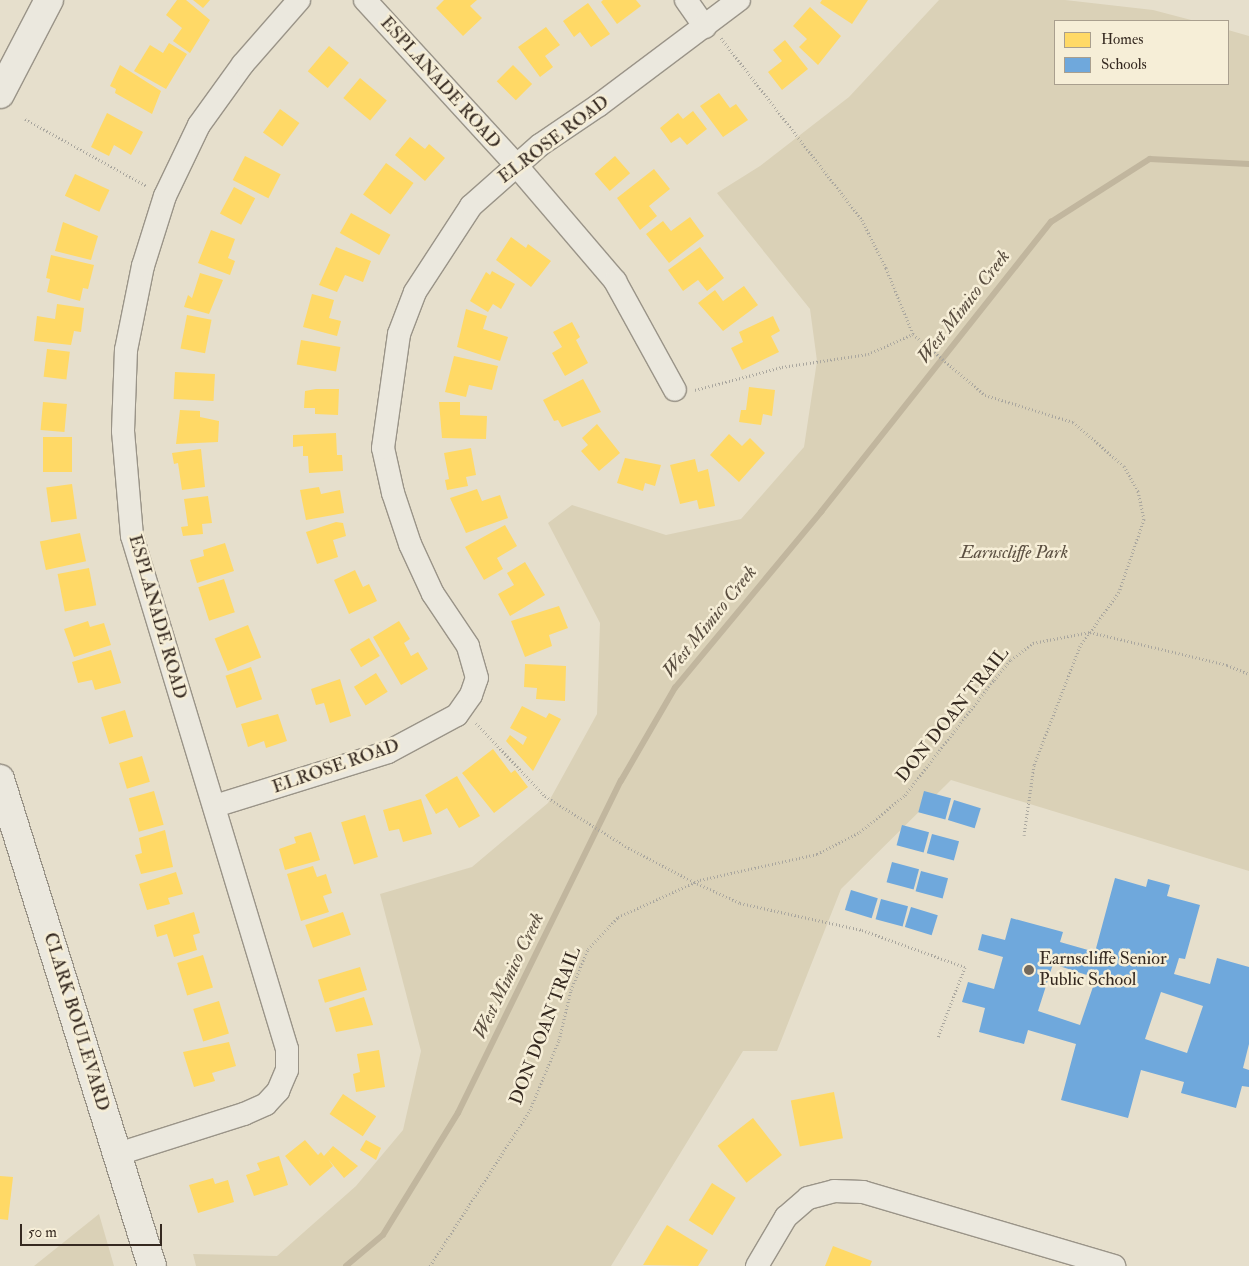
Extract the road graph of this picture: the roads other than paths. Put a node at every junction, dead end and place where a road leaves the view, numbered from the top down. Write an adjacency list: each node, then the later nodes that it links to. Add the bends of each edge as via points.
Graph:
1 (49, 0): 7 (street)
2 (298, 0): 11 (street, ESPLANADE ROAD, via 243,64 198,125 165,196 142,266 126,350 123,431 129,507 137,555)
3 (365, 0): 8 (street, ESPLANADE ROAD)
4 (686, 0): 6 (street)
5 (738, 0): 6 (street, ELROSE ROAD)
6 (707, 25): 8 (street, ELROSE ROAD)
7 (0, 94)
8 (516, 165): 9 (street, ESPLANADE ROAD, via 614,281); 11 (street, ELROSE ROAD, via 471,206 415,292 399,334 383,448 393,493 410,544 433,594 468,646 477,678 471,696 457,715 388,752)
9 (675, 390)
10 (0, 779): 12 (street, CLARK BOULEVARD)
11 (215, 806): 12 (street, ESPLANADE ROAD, via 287,1049 286,1070 278,1091 266,1104)
12 (118, 1154): 13 (street, CLARK BOULEVARD)
13 (152, 1266)
14 (757, 1266): 15 (street, via 786,1217 808,1198 834,1191 863,1192)
15 (1114, 1266)

